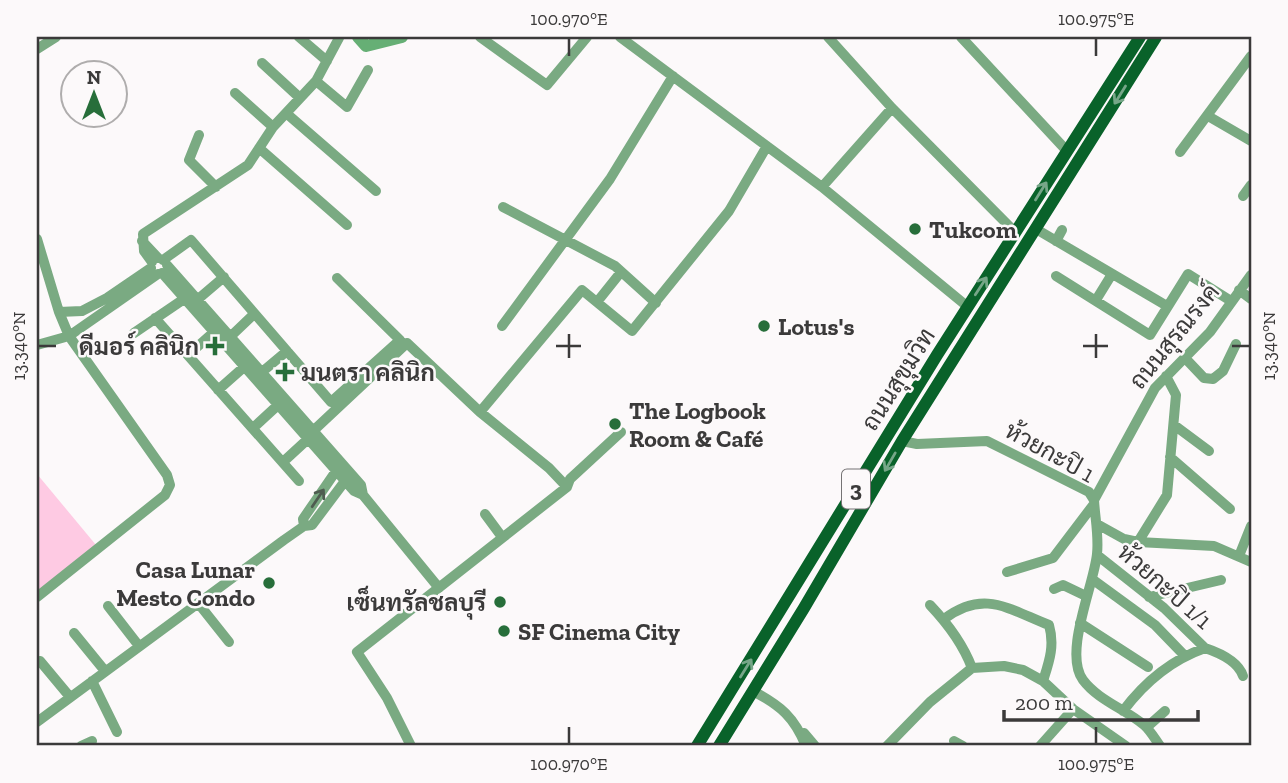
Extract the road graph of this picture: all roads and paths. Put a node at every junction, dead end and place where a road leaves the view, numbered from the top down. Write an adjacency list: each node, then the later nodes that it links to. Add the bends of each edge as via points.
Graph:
1 (57, 37): 11 (street)
2 (299, 37): 13 (street)
3 (480, 37): 4 (street, via 547,85)
4 (587, 37)
5 (620, 37): 16 (street)
6 (828, 37): 20 (street)
7 (961, 37): 28 (street)
8 (1140, 37): 28 (main road, ถนนสุขุมวิท / 3)
9 (1156, 37): 30 (main road, ถนนสุขุมวิท / 3, one-way to 30)
10 (339, 38): 13 (street)
11 (37, 49)
12 (1251, 56): 22 (street)
13 (327, 61): 17 (street)
14 (262, 63): 19 (street)
15 (368, 71): 17 (street, via 347,107)
16 (673, 76): 26 (street); 41 (street, via 610,179)
17 (316, 81): 19 (street)
18 (235, 93): 23 (street)
19 (300, 98): 21 (street)
20 (891, 108): 33 (street); 40 (street)
21 (286, 113): 23 (street); 34 (street)
22 (1208, 116): 25 (street); 29 (street)
23 (273, 127): 27 (street)
24 (199, 135): 32 (street, via 189,160)
25 (1251, 141)
26 (767, 146): 33 (street); 59 (street, via 729,211)
27 (259, 148): 32 (street, via 248,165); 37 (street)
28 (1069, 148): 30 (main road); 40 (main road, ถนนสุขุมวิท / 3, one-way to 28)
29 (1180, 152)
30 (1083, 153): 38 (main road, ถนนสุขุมวิท / 3)
31 (1251, 185): 35 (street)
32 (216, 187): 44 (street, via 143,234 144,251)
33 (822, 187): 61 (street)
34 (376, 191)
35 (1243, 196)
36 (503, 207): 41 (street)
37 (347, 225)
38 (1036, 229): 42 (street); 87 (main road, ถนนสุขุมวิท / 3)
39 (1062, 230): 42 (street)
40 (1015, 232): 61 (main road, ถนนสุขุมวิท / 3, one-way to 40)
41 (565, 240): 45 (street); 65 (street)
42 (1056, 241): 46 (street)
43 (38, 245): 62 (street)
44 (159, 266): 49 (street, via 191,240); 52 (street); 53 (street); 57 (street)
45 (621, 272): 58 (street); 59 (street)
46 (1112, 274): 55 (street); 60 (street)
47 (1056, 275): 55 (street)
48 (1251, 275): 51 (street, ถนนสุรณรงค์)
49 (224, 277): 53 (street); 63 (street)
50 (337, 278): 73 (street, via 400,340 331,402)
51 (1239, 290): 54 (street); 56 (street, ถนนสุรณรงค์)
52 (184, 299): 64 (street); 67 (street)
53 (197, 299): 69 (street)
54 (1251, 299)
55 (1096, 300): 60 (street, via 1150,335)
56 (1231, 301): 60 (street, via 1188,274); 75 (street, ถนนสุรณรงค์)
57 (110, 302): 62 (street, via 82,312); 68 (street)
58 (597, 302): 59 (street, via 632,331); 81 (street, via 582,290)
59 (656, 303)
60 (1167, 306)
61 (968, 307): 134 (main road, ถนนสุขุมวิท / 3, one-way to 61)
62 (59, 312): 68 (street)
63 (254, 314): 69 (street); 73 (street)
64 (155, 318): 66 (street); 74 (street)
65 (502, 326)
66 (134, 332)
67 (214, 332): 72 (street); 74 (street)
68 (69, 336): 71 (street); 113 (street, via 170,485 166,495)
69 (230, 337): 72 (street)
70 (1236, 344): 75 (street, via 1223,371 1213,380)
71 (37, 345)
72 (236, 350): 76 (street); 77 (street)
73 (287, 351): 77 (street)
74 (188, 355): 79 (street)
75 (1185, 358): 78 (street, ถนนสุรณรงค์)
76 (244, 367): 79 (street); 80 (street)
77 (261, 373): 82 (street)
78 (1166, 376): 83 (street, via 1176,395); 96 (street, ถนนสุรณรงค์, via 1141,411)
79 (218, 390): 84 (street)
80 (278, 405): 82 (street); 84 (street)
81 (480, 412): 86 (street, via 407,343); 94 (street)
82 (300, 423): 86 (street)
83 (1174, 425): 88 (street); 89 (street)
84 (253, 428): 90 (street)
85 (621, 432): 94 (street)
86 (311, 435): 90 (street); 91 (street); 95 (street, via 361,485)
87 (902, 441): 96 (street, ห้วยกะปิ 1, via 986,441 1089,492); 132 (main road, ถนนสุขุมวิท / 3, one-way to 132)
88 (1209, 451)
89 (1170, 457): 97 (street); 103 (street, via 1167,495)
90 (283, 462): 92 (street)
91 (336, 471): 93 (street); 100 (street, one-way to 91, via 303,519)
92 (299, 481)
93 (345, 481): 95 (street); 100 (street, via 312,525)
94 (567, 487): 102 (street)
95 (363, 495): 110 (street)
96 (1094, 502): 99 (street); 107 (street, ถนนสุรณรงค์, via 1054,558)
97 (1230, 509)
98 (485, 514): 102 (street)
99 (1097, 524): 103 (street); 104 (street)
100 (304, 526): 115 (street)
101 (1251, 526): 105 (street)
102 (502, 537): 110 (street)
103 (1138, 542): 105 (street, via 1214,546)
104 (1097, 555): 108 (street); 114 (street, ห้วยกะปิ 1/1)
105 (1238, 556): 106 (street)
106 (1251, 562)
107 (1007, 572)
108 (1092, 579): 112 (street); 124 (street, via 1155,625)
109 (1220, 580): 114 (street)
110 (439, 588): 147 (street, via 357,652)
111 (1054, 589): 112 (street, via 1066,586)
112 (1086, 596): 119 (street)
113 (37, 597)
114 (1149, 597): 123 (street, ห้วยกะปิ 1/1)
115 (198, 603): 121 (street); 122 (street)
116 (930, 605): 118 (street)
117 (108, 606): 122 (street)
118 (944, 619): 127 (street); 131 (street, via 960,607 982,603 1000,605 1049,625 1052,650)
119 (1080, 623): 126 (street); 136 (street, via 1079,673 1095,692)
120 (74, 633): 128 (street)
121 (229, 642)
122 (139, 646): 128 (street)
123 (1205, 648): 124 (street); 129 (street, ห้วยกะปิ 1/1, via 1230,660)
124 (1184, 655): 136 (street, via 1143,687)
125 (40, 661): 133 (street)
126 (1148, 667)
127 (972, 668): 131 (street, via 1004,666); 152 (street)
128 (105, 671): 130 (street)
129 (1242, 676)
130 (92, 681): 133 (street); 142 (street)
131 (1043, 681): 135 (street)
132 (753, 691): 138 (main road, ถนนสุขุมวิท / 3); 141 (street, via 777,704)
133 (70, 698): 139 (street)
134 (722, 706): 138 (main road, via 727,714); 148 (main road, ถนนสุขุมวิท / 3)
135 (1073, 709): 144 (street); 145 (street)
136 (1123, 711): 140 (street)
137 (1165, 711): 140 (street)
138 (738, 715): 149 (main road, ถนนสุขุมวิท / 3)
139 (37, 722)
140 (1147, 727): 154 (street)
141 (799, 728): 150 (street); 151 (street)
142 (117, 732)
143 (92, 741): 146 (street)
144 (1118, 744)
145 (1042, 745): 153 (street)
146 (81, 746)
147 (411, 746)
148 (697, 746)
149 (719, 746)
150 (806, 746)
151 (815, 746)
152 (887, 746)
153 (1032, 746)
154 (1160, 746)

